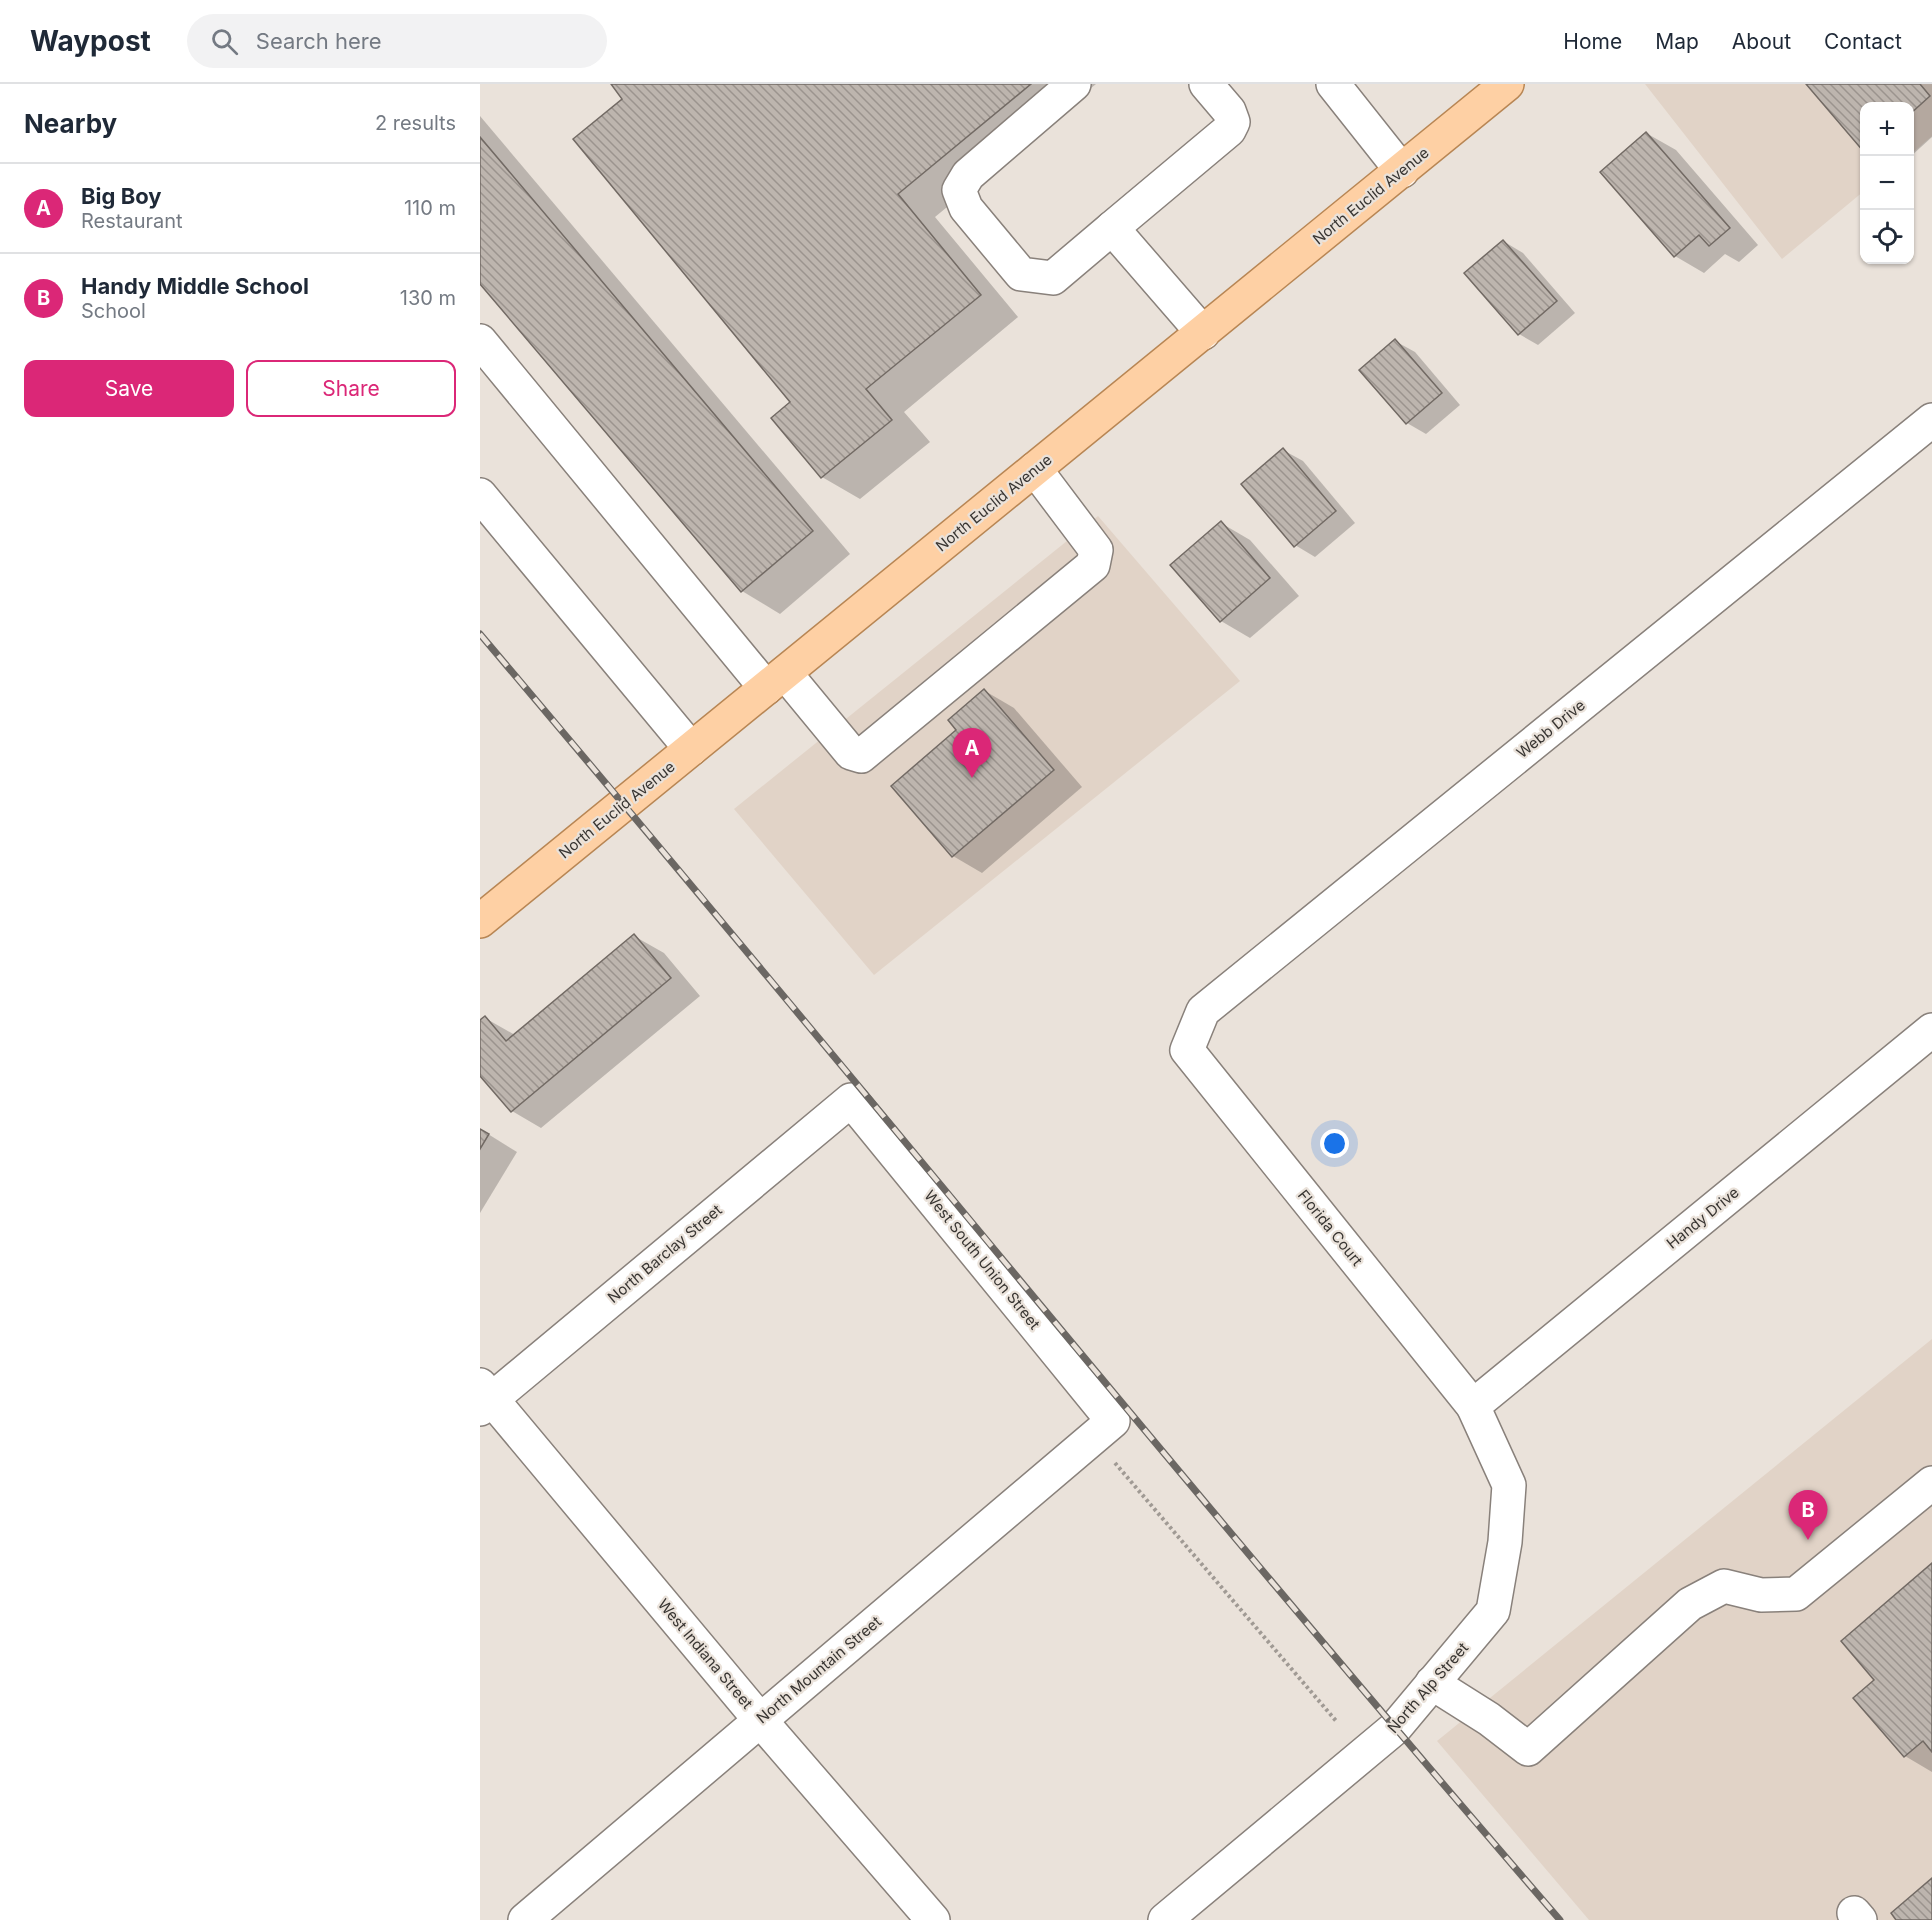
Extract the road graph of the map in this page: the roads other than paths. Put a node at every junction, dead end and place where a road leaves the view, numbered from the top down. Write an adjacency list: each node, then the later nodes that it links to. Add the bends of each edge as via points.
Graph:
1 (1074, 84): 6 (street, via 968,175 959,190 966,208 1021,274 1053,278)
2 (1206, 84): 6 (street, via 1229,111 1233,122 1229,130)
3 (1333, 84): 5 (street)
4 (1507, 84): 5 (main road, North Euclid Avenue)
5 (1402, 171): 7 (main road, North Euclid Avenue)
6 (1113, 228): 7 (street)
7 (1203, 333): 10 (main road, North Euclid Avenue)
8 (480, 341): 12 (street)
9 (1932, 420): 16 (street, Webb Drive, via 1203,1011)
10 (1035, 469): 12 (main road, North Euclid Avenue); 12 (street, via 1096,550 1093,565 861,756 851,753)
11 (480, 495): 13 (street)
12 (776, 680): 13 (main road, North Euclid Avenue)
13 (691, 749): 14 (main road, North Euclid Avenue)
14 (480, 921)
15 (1932, 1030): 19 (street, Handy Drive)
16 (1187, 1050): 19 (street, Florida Court)
17 (851, 1100): 18 (street, North Barclay Street); 20 (street, West South Union Street)
18 (484, 1398): 23 (street, West Indiana Street)
19 (1473, 1406): 22 (street, North Alp Street, via 1509,1485 1505,1542 1493,1611)
20 (1103, 1429): 23 (street, North Mountain Street)
21 (1932, 1484): 22 (street, via 1796,1594 1761,1595 1724,1586 1690,1604 1528,1749)
22 (1432, 1683): 26 (street, North Alp Street, via 1395,1728)
23 (760, 1720): 24 (street, North Mountain Street); 25 (street, West Indiana Street)
24 (525, 1920)
25 (933, 1920)
26 (1165, 1920)

